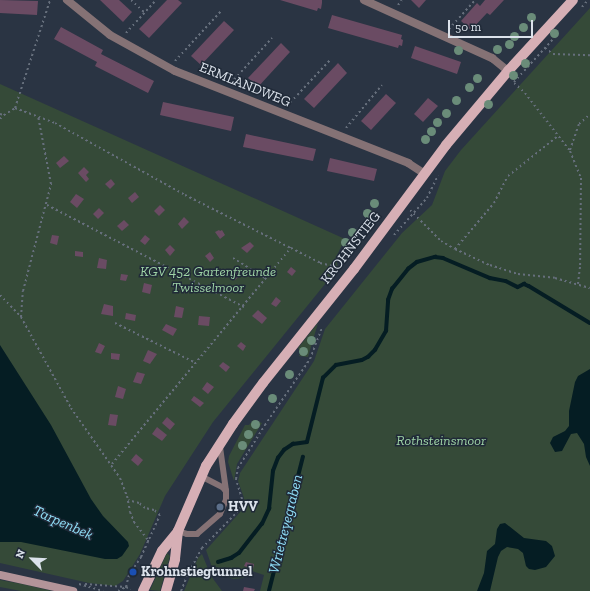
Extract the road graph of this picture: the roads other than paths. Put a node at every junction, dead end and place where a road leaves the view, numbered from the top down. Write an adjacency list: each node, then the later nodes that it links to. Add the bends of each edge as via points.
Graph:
1 (67, 0): 5 (street, ERMLANDWEG, via 110,35 169,68 408,163)
2 (364, 0): 4 (street, via 492,58)
3 (573, 0): 4 (main road, KROHNSTIEG)
4 (508, 71): 5 (main road, KROHNSTIEG)
5 (425, 174): 6 (main road, KROHNSTIEG, via 354,269 263,383)
6 (219, 445): 7 (main road, KROHNSTIEG); 8 (lane)
7 (201, 476): 8 (lane, via 223,486); 9 (main road, KROHNSTIEG)
8 (226, 491): 9 (lane, via 226,500 220,514 206,528 192,535)
9 (178, 531): 12 (main road, KROHNSTIEG, via 162,551); 13 (main road, KROHNSTIEG, via 175,558)
10 (0, 575): 11 (main road)
11 (73, 591)
12 (143, 591)
13 (166, 591)

